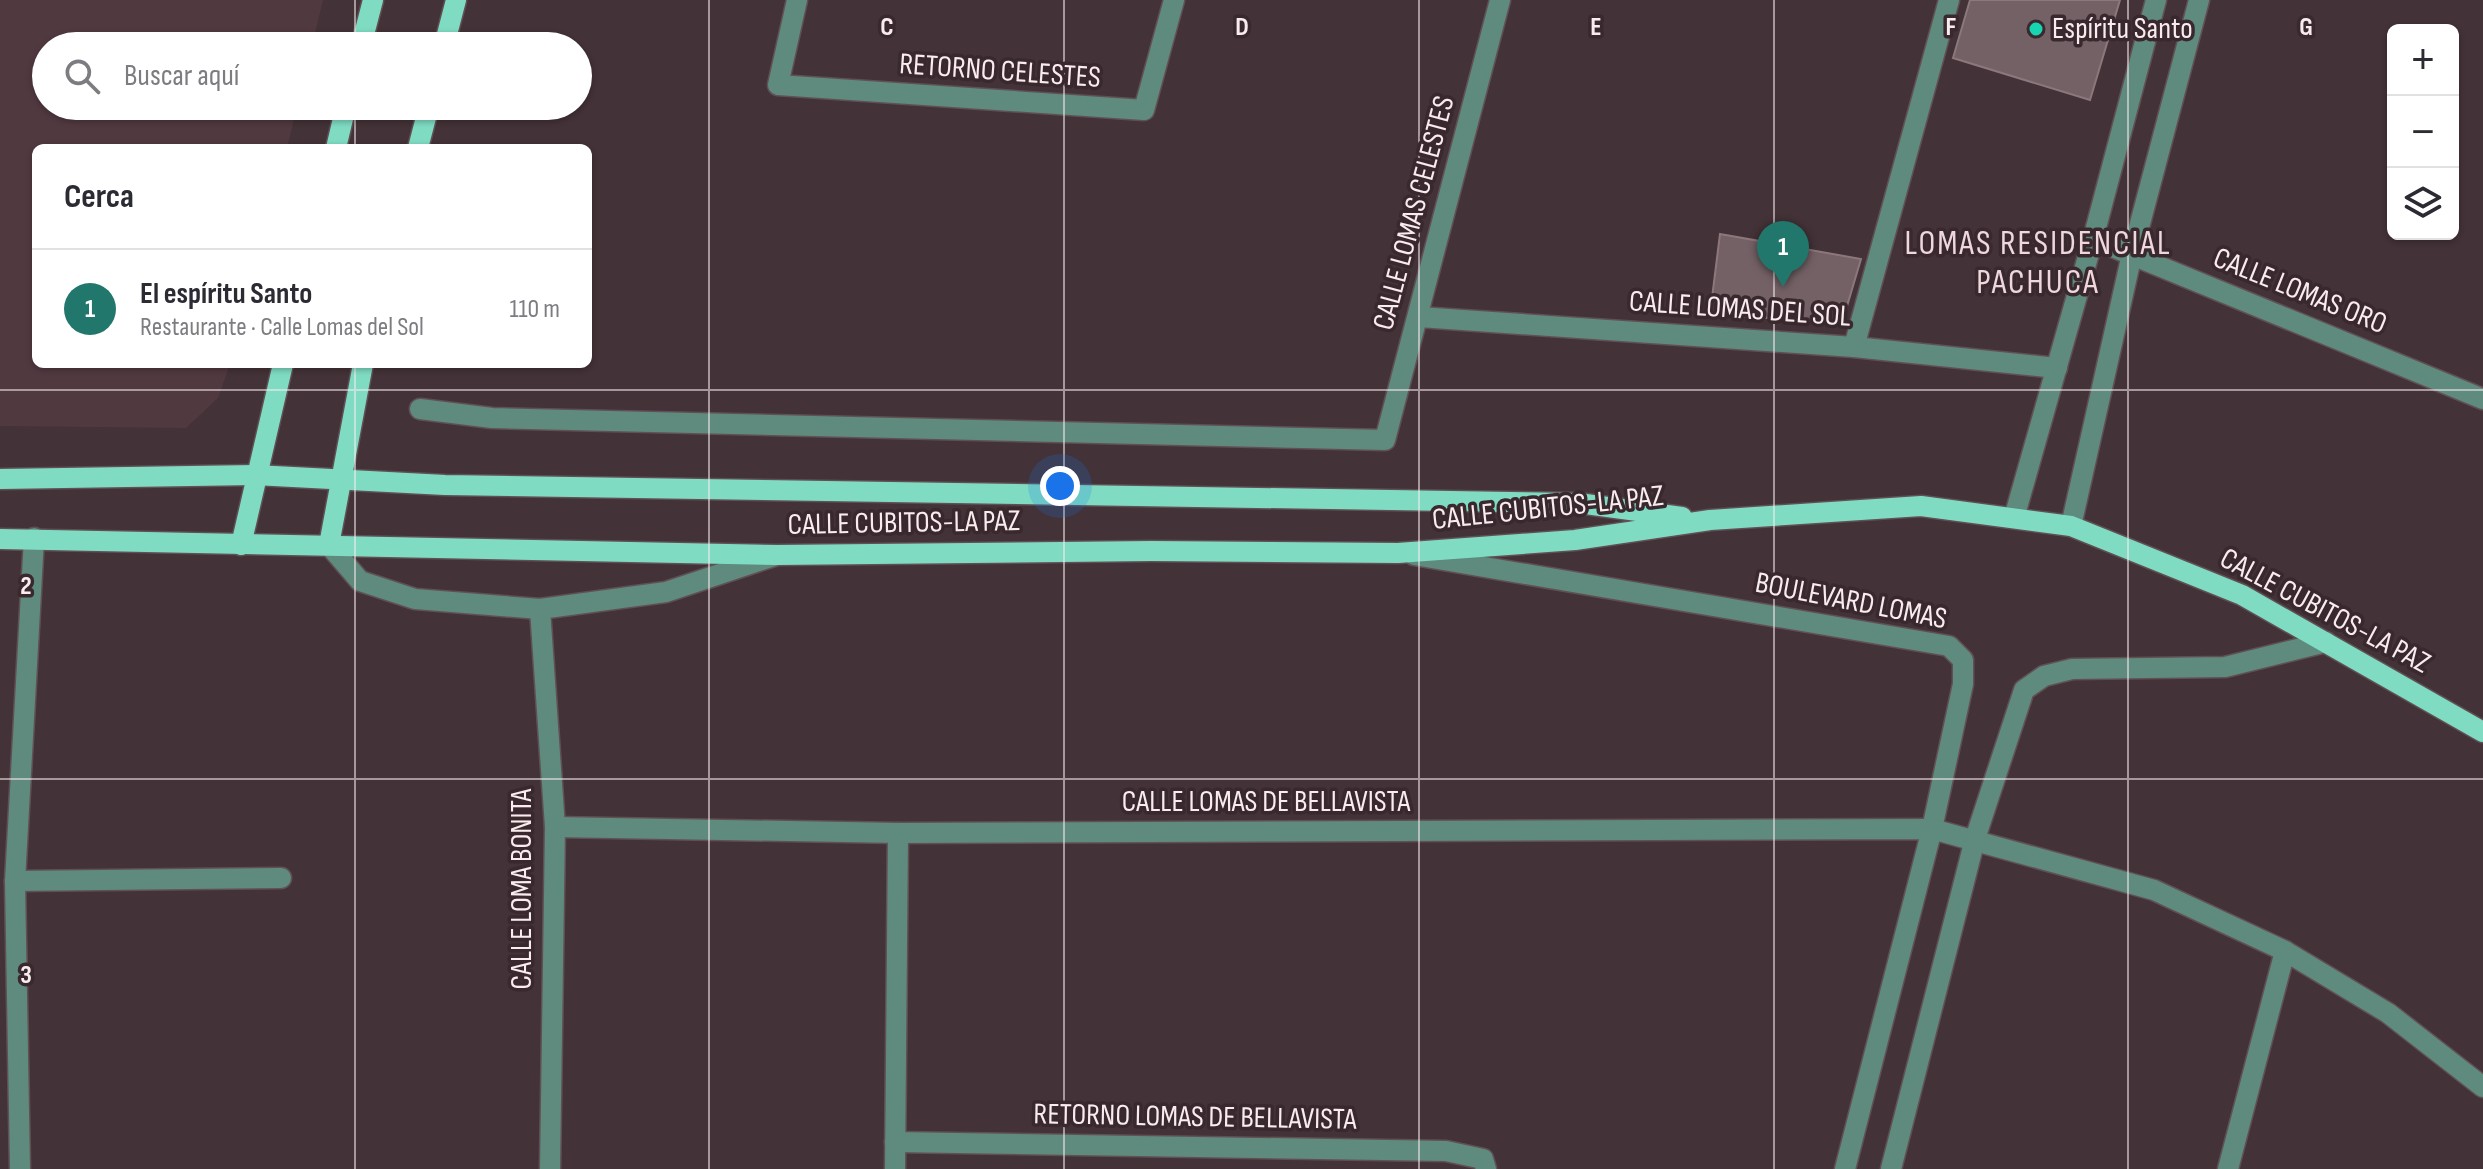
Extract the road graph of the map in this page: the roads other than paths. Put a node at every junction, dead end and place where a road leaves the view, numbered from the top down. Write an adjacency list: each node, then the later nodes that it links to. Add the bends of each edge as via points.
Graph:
1 (373, 0): 9 (main road)
2 (456, 0): 10 (main road)
3 (797, 0): 4 (street, RETORNO CELESTES, via 778,85 1144,110)
4 (1174, 0)
5 (1500, 0): 17 (street, CALLE LOMAS CELESTES)
6 (1949, 0): 18 (street)
7 (2156, 0): 15 (street)
8 (2199, 0): 16 (street)
9 (365, 32)
10 (448, 32)
11 (343, 120): 13 (main road)
12 (425, 120): 14 (main road)
13 (337, 144)
14 (419, 144)
15 (2093, 239): 16 (street, CALLE LOMAS ORO); 21 (street)
16 (2132, 254): 22 (street, CALLE LOMAS ORO); 29 (street)
17 (1419, 317): 18 (street, CALLE LOMAS DEL SOL); 23 (street, CALLE LOMAS CELESTES, via 1385,440 492,418)
18 (1854, 347): 21 (street, CALLE LOMAS DEL SOL)
19 (282, 368): 24 (main road)
20 (362, 368): 26 (main road)
21 (2057, 368): 27 (street)
22 (2483, 399)
23 (420, 409)
24 (255, 475): 25 (main road, CALLE CUBITOS-LA PAZ); 26 (main road, CALLE CUBITOS-LA PAZ); 32 (main road)
25 (0, 479)
26 (340, 480): 28 (main road, CALLE CUBITOS-LA PAZ, via 1578,503); 33 (main road)
27 (2014, 518): 28 (main road, CALLE CUBITOS-LA PAZ, via 1921,506); 29 (main road, CALLE CUBITOS-LA PAZ)
28 (1710, 520): 34 (main road, CALLE CUBITOS-LA PAZ, via 1575,540)
29 (2071, 526): 37 (main road, CALLE CUBITOS-LA PAZ, via 2242,595)
30 (34, 538): 31 (main road, CALLE CUBITOS-LA PAZ); 32 (main road, CALLE CUBITOS-LA PAZ); 44 (street)
31 (0, 539)
32 (241, 545): 33 (main road, CALLE CUBITOS-LA PAZ)
33 (329, 545): 35 (main road, CALLE CUBITOS-LA PAZ); 36 (street, via 360,581 415,599)
34 (1398, 553): 35 (main road, CALLE CUBITOS-LA PAZ); 40 (street, BOULEVARD LOMAS, via 1949,646 1963,660 1963,684)
35 (777, 555): 36 (street, via 666,592)
36 (540, 609): 39 (street, CALLE LOMA BONITA)
37 (2326, 642): 38 (main road, CALLE CUBITOS-LA PAZ); 42 (street, via 2225,667 2072,669 2044,676 2024,690)
38 (2483, 732)
39 (555, 827): 41 (street, CALLE LOMAS DE BELLAVISTA); 49 (street, CALLE LOMA BONITA)
40 (1932, 829): 41 (street, CALLE LOMAS DE BELLAVISTA); 42 (street, CALLE LOMAS DE BELLAVISTA); 52 (street, BOULEVARD LOMAS)
41 (898, 833): 47 (street)
42 (1975, 839): 45 (street, CALLE LOMAS DE BELLAVISTA, via 2154,890); 53 (street)
43 (281, 878): 44 (street)
44 (15, 881): 48 (street)
45 (2285, 951): 46 (street, CALLE LOMAS DE BELLAVISTA, via 2388,1013); 54 (street)
46 (2483, 1087)
47 (895, 1142): 50 (street); 51 (street, RETORNO LOMAS DE BELLAVISTA, via 1446,1151 1483,1159)
48 (20, 1169)
49 (550, 1169)
50 (895, 1169)
51 (1486, 1169)
52 (1845, 1169)
53 (1891, 1169)
54 (2228, 1169)

